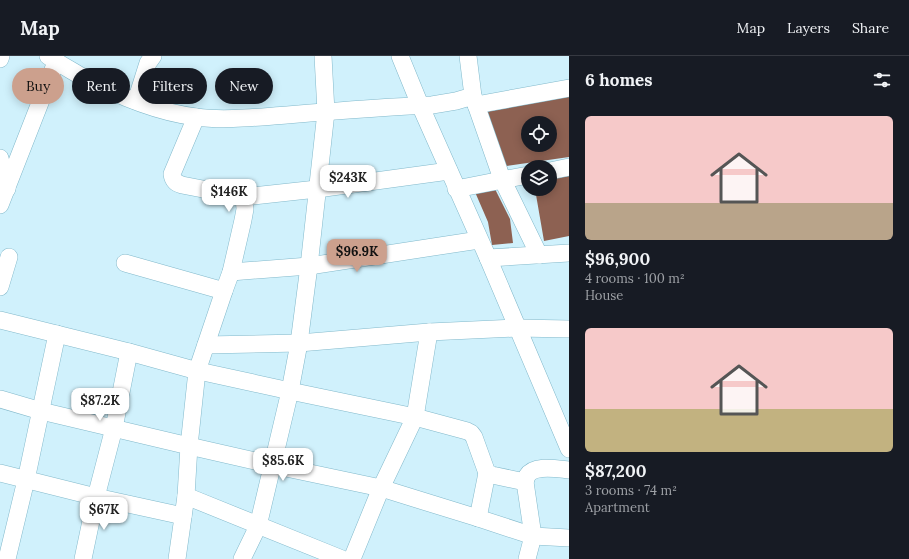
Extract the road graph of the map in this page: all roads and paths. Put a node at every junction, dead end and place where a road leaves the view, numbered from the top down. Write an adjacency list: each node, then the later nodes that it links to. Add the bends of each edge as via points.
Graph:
1 (153, 56): 7 (street, via 148,63)
2 (323, 56): 10 (street)
3 (400, 56): 9 (street)
4 (468, 56): 8 (street)
5 (52, 59): 7 (street, via 99,86); 18 (street)
6 (569, 88): 8 (street)
7 (136, 101): 11 (street)
8 (474, 101): 9 (street); 17 (street)
9 (420, 105): 10 (street); 15 (street)
10 (326, 112): 11 (street); 19 (street)
11 (196, 117): 21 (street, via 172,174 173,179 182,185)
12 (0, 158): 18 (street)
13 (569, 167): 14 (street)
14 (557, 170)
15 (449, 171): 19 (street); 20 (street)
16 (521, 176): 17 (street)
17 (502, 179): 20 (street); 25 (street)
18 (7, 189): 22 (street)
19 (318, 189): 21 (street); 29 (street)
20 (456, 189): 23 (street)
21 (244, 197): 30 (street, via 243,220)
22 (0, 206)
23 (479, 240): 27 (street); 29 (street)
24 (569, 253): 25 (street)
25 (540, 255): 27 (street)
26 (8, 257): 31 (street)
27 (488, 258): 34 (street)
28 (125, 264): 32 (street)
29 (309, 266): 30 (street); 38 (street)
30 (231, 272): 32 (street)
31 (0, 287)
32 (224, 291): 39 (street)
33 (0, 320): 37 (street)
34 (517, 328): 35 (street); 36 (street); 48 (street)
35 (569, 329)
36 (429, 332): 38 (street); 45 (street)
37 (57, 334): 40 (street); 44 (street)
38 (299, 343): 39 (street); 42 (street)
39 (206, 344): 41 (street)
40 (129, 352): 41 (street); 46 (street)
41 (197, 371): 42 (street); 47 (street)
42 (290, 392): 45 (street); 49 (street)
43 (0, 399): 44 (street)
44 (41, 410): 46 (street); 53 (street)
45 (415, 417): 52 (street, via 471,433); 55 (street)
46 (114, 428): 47 (street); 57 (street)
47 (189, 446): 49 (street); 56 (street)
48 (569, 449)
49 (272, 465): 55 (street); 60 (street)
50 (569, 470): 54 (street, via 538,469 531,472)
51 (0, 473): 53 (street)
52 (486, 473): 54 (street); 59 (street)
53 (26, 480): 57 (street); 63 (street)
54 (525, 482): 61 (street)
55 (381, 488): 59 (street); 68 (street)
56 (186, 496): 58 (street); 60 (street)
57 (96, 497): 58 (street); 64 (street)
58 (183, 516): 65 (street)
59 (478, 518): 61 (street)
60 (258, 526): 66 (street); 67 (street)
61 (534, 536): 62 (street); 69 (street)
62 (569, 538)
63 (6, 559)
64 (83, 559)
65 (177, 559)
66 (242, 559)
67 (342, 559)
68 (352, 559)
69 (527, 559)

